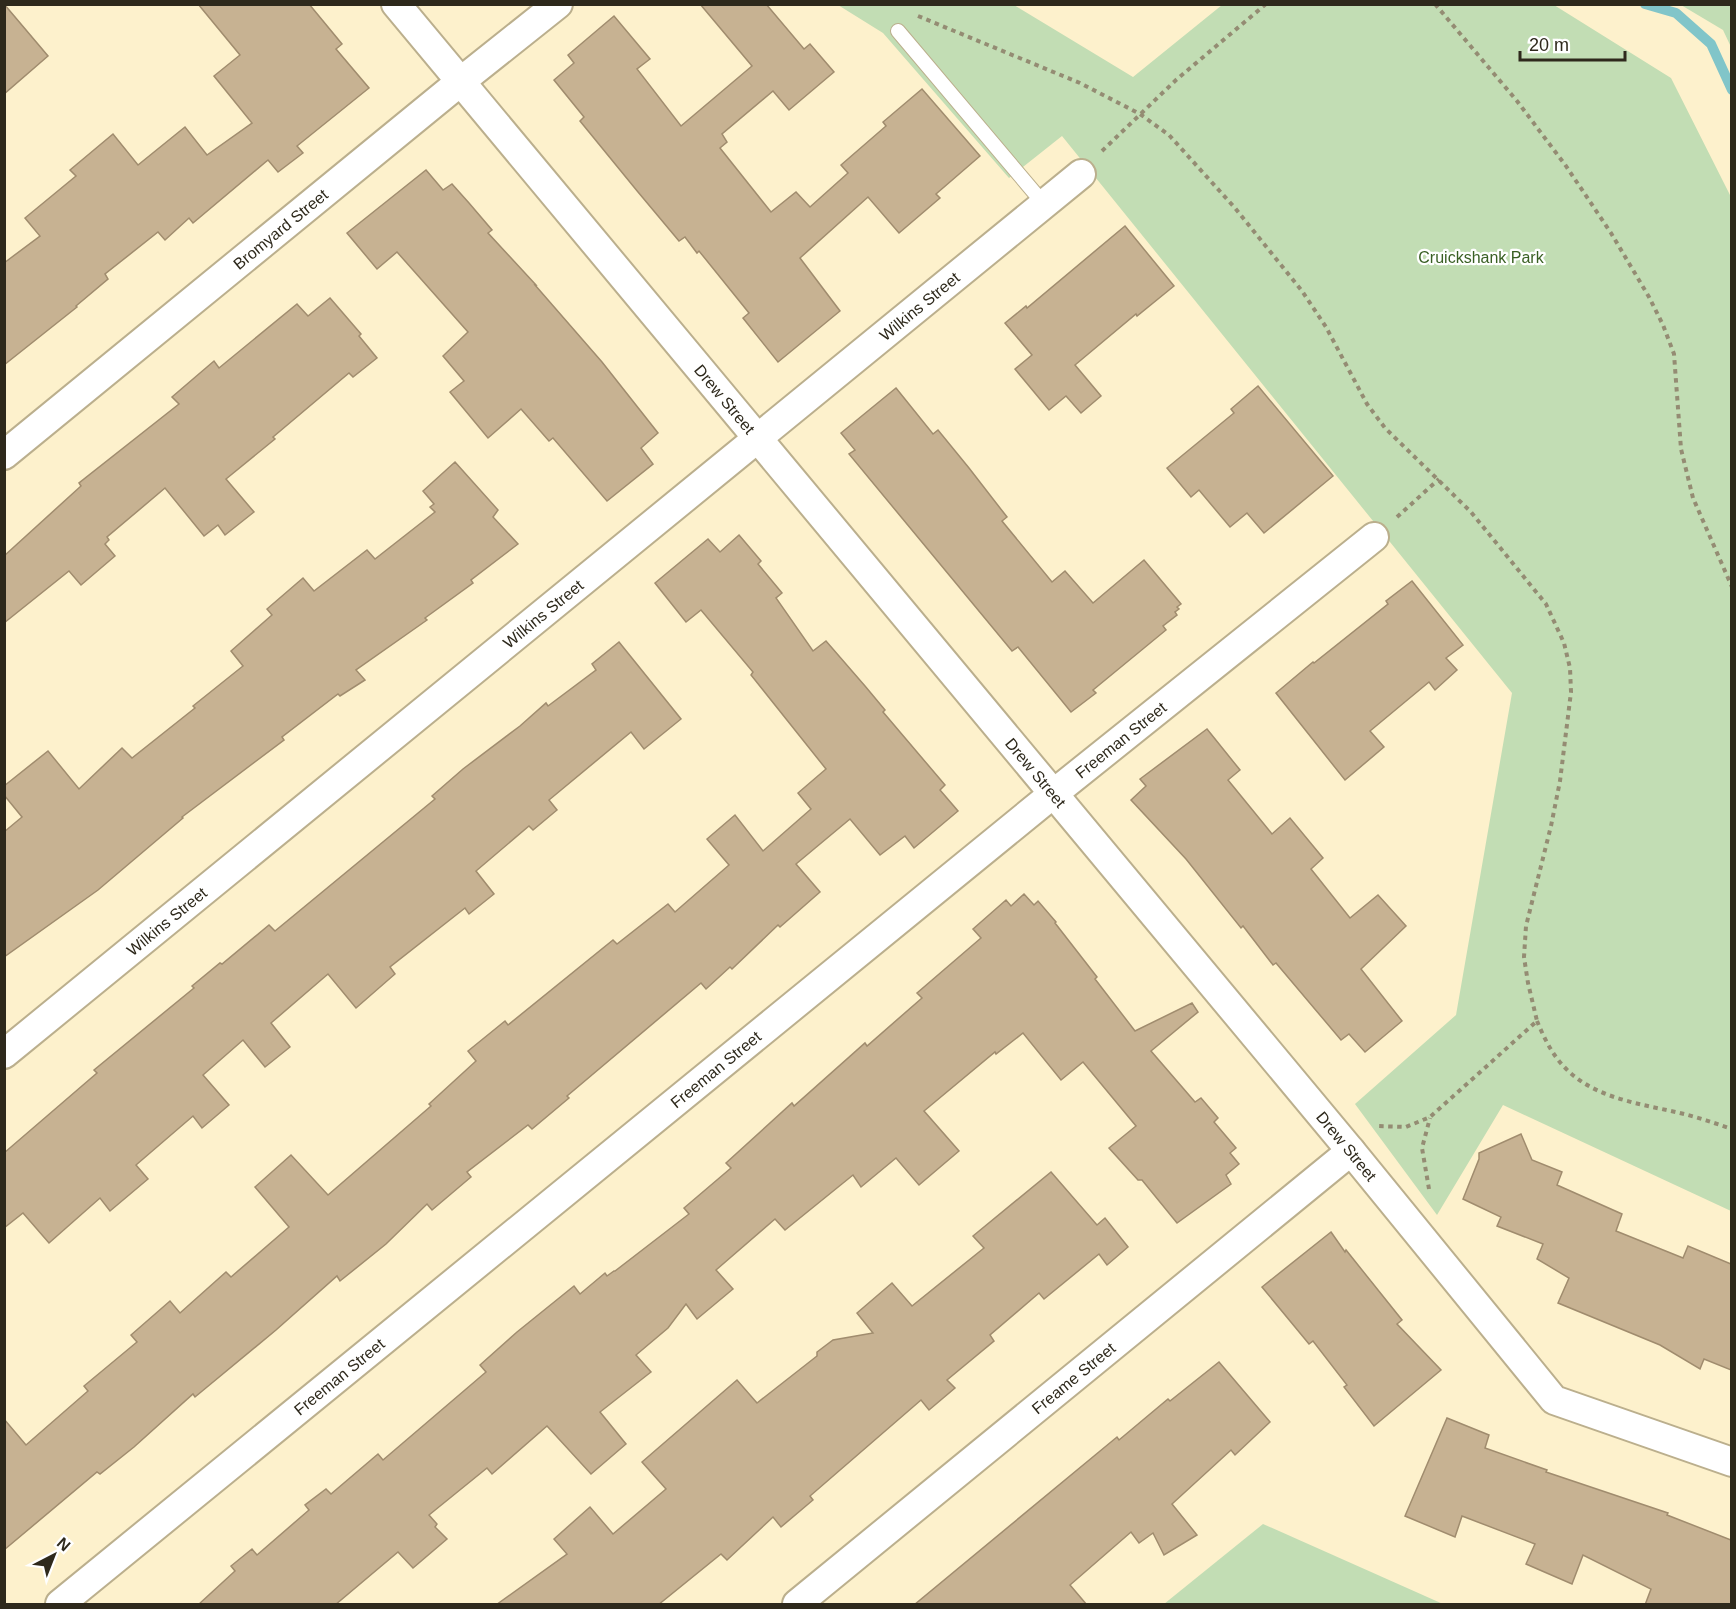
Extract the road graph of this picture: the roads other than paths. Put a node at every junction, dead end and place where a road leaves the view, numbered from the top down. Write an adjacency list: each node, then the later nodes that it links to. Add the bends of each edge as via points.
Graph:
1 (396, 4): 4 (street, Drew Street)
2 (558, 4): 4 (street, Bromyard Street)
3 (898, 31): 6 (lane)
4 (460, 82): 7 (street, Drew Street); 8 (street, Bromyard Street)
5 (1081, 174): 6 (street, Wilkins Street)
6 (1044, 204): 7 (street, Wilkins Street)
7 (756, 438): 10 (street, Drew Street); 11 (street, Wilkins Street)
8 (4, 455)
9 (1374, 537): 10 (street, Freeman Street)
10 (1053, 794): 12 (street, Drew Street); 14 (street, Freeman Street)
11 (4, 1054)
12 (1351, 1151): 13 (street, Drew Street, via 1554,1400); 15 (street, Freame Street)
13 (1731, 1462)
14 (60, 1605)
15 (797, 1605)

